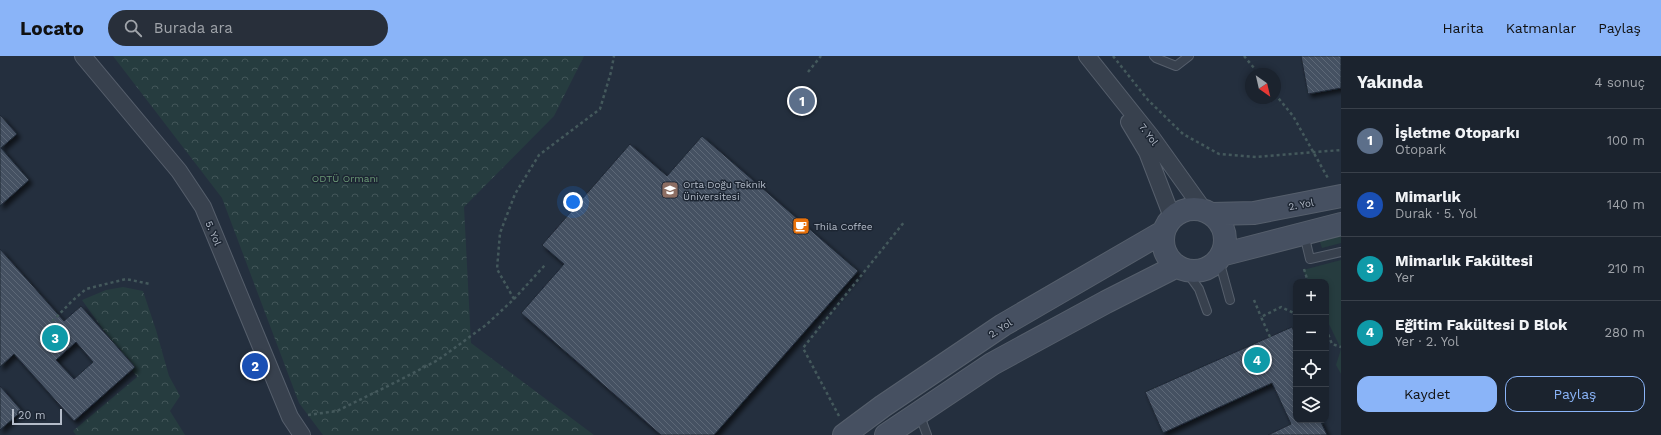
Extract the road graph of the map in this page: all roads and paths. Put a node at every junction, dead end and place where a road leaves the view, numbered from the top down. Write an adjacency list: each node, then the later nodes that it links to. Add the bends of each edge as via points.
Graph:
1 (83, 56): 36 (street, 5. Yol, via 179,171 203,206)
2 (614, 56): 25 (path, via 600,109 539,155 513,201 500,233 496,269)
3 (821, 56): 10 (path)
4 (1113, 56): 13 (path, via 1148,100 1183,134 1219,154 1256,157)
5 (1154, 56): 6 (lane, via 1176,66)
6 (1189, 56)
7 (1244, 56): 9 (path)
8 (1089, 59): 15 (street, 7. Yol, via 1150,134); 18 (street, 7. Yol, via 1147,152)
9 (1254, 68)
10 (808, 72)
11 (1281, 101): 13 (path, via 1293,116)
12 (1341, 150): 13 (path)
13 (1313, 152): 14 (path)
14 (1340, 196): 15 (street, 2. Yol, via 1254,213)
15 (1208, 212): 18 (street, 2. Yol, via 1193,208 1183,210); 21 (street, via 1219,220 1223,228 1225,246)
16 (905, 221): 37 (path, via 803,348)
17 (1341, 224): 19 (street)
18 (1168, 225): 23 (street, via 1162,242 1170,260); 37 (street, 2. Yol, via 1003,325)
19 (1304, 233): 20 (lane, via 1310,259); 21 (street)
20 (1341, 252)
21 (1220, 258): 23 (street, via 1206,269 1196,271); 26 (lane)
22 (545, 265): 25 (path)
23 (1182, 268): 28 (lane, via 1199,289); 35 (street, via 1106,302 992,364)
24 (150, 284): 31 (path, via 126,280 86,289)
25 (514, 299): 36 (path, via 486,325 438,360 338,411)
26 (1230, 300)
27 (1254, 300): 30 (path)
28 (1207, 311)
29 (1293, 313): 30 (path, via 1281,307)
30 (1261, 317): 33 (path)
31 (44, 330)
32 (1329, 336): 34 (path, via 1332,344)
33 (1270, 337)
34 (1341, 348)
35 (919, 412): 39 (street); 40 (lane)
36 (290, 417): 38 (street, 5. Yol)
37 (846, 434)
38 (302, 435)
39 (886, 435)
40 (927, 435)

